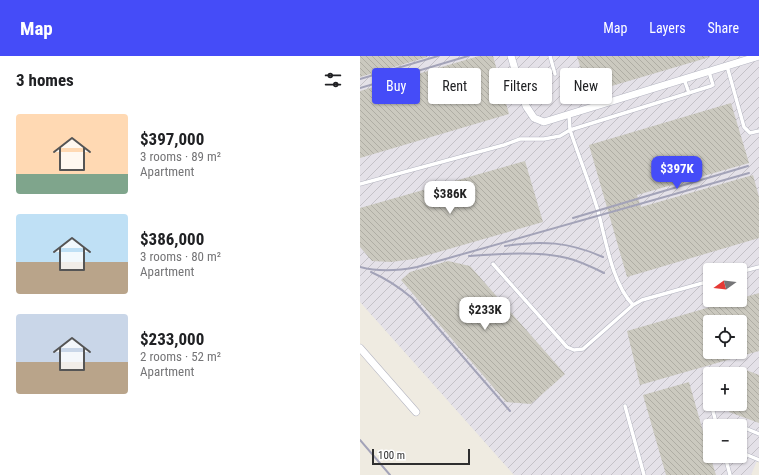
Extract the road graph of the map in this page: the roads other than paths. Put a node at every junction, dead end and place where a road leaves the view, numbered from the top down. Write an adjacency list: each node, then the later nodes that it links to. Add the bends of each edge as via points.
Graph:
1 (511, 56): 9 (street, via 526,106 534,118 544,122)
2 (550, 56): 6 (lane)
3 (759, 56): 4 (street)
4 (727, 66): 5 (street); 11 (lane, via 744,127 750,133)
5 (709, 71): 7 (street); 8 (lane, via 713,84)
6 (555, 74)
7 (684, 79): 8 (lane); 9 (street)
8 (689, 94): 10 (lane)
9 (569, 115): 10 (lane)
10 (570, 130): 12 (lane, via 560,136 544,140 520,138 504,145); 17 (lane, via 617,280 624,295)
11 (759, 131)
12 (360, 184)
13 (493, 264): 17 (lane, via 567,347 574,350 583,349)
14 (759, 267): 15 (lane)
15 (747, 270)
16 (703, 283): 17 (lane, via 642,300)
17 (633, 305)
18 (360, 348): 20 (street)
19 (625, 406): 26 (lane)
20 (416, 412)
21 (747, 429): 22 (lane)
22 (759, 434)
23 (747, 455): 24 (lane)
24 (759, 460)
25 (727, 463): 27 (lane)
26 (644, 475)
27 (730, 475)

